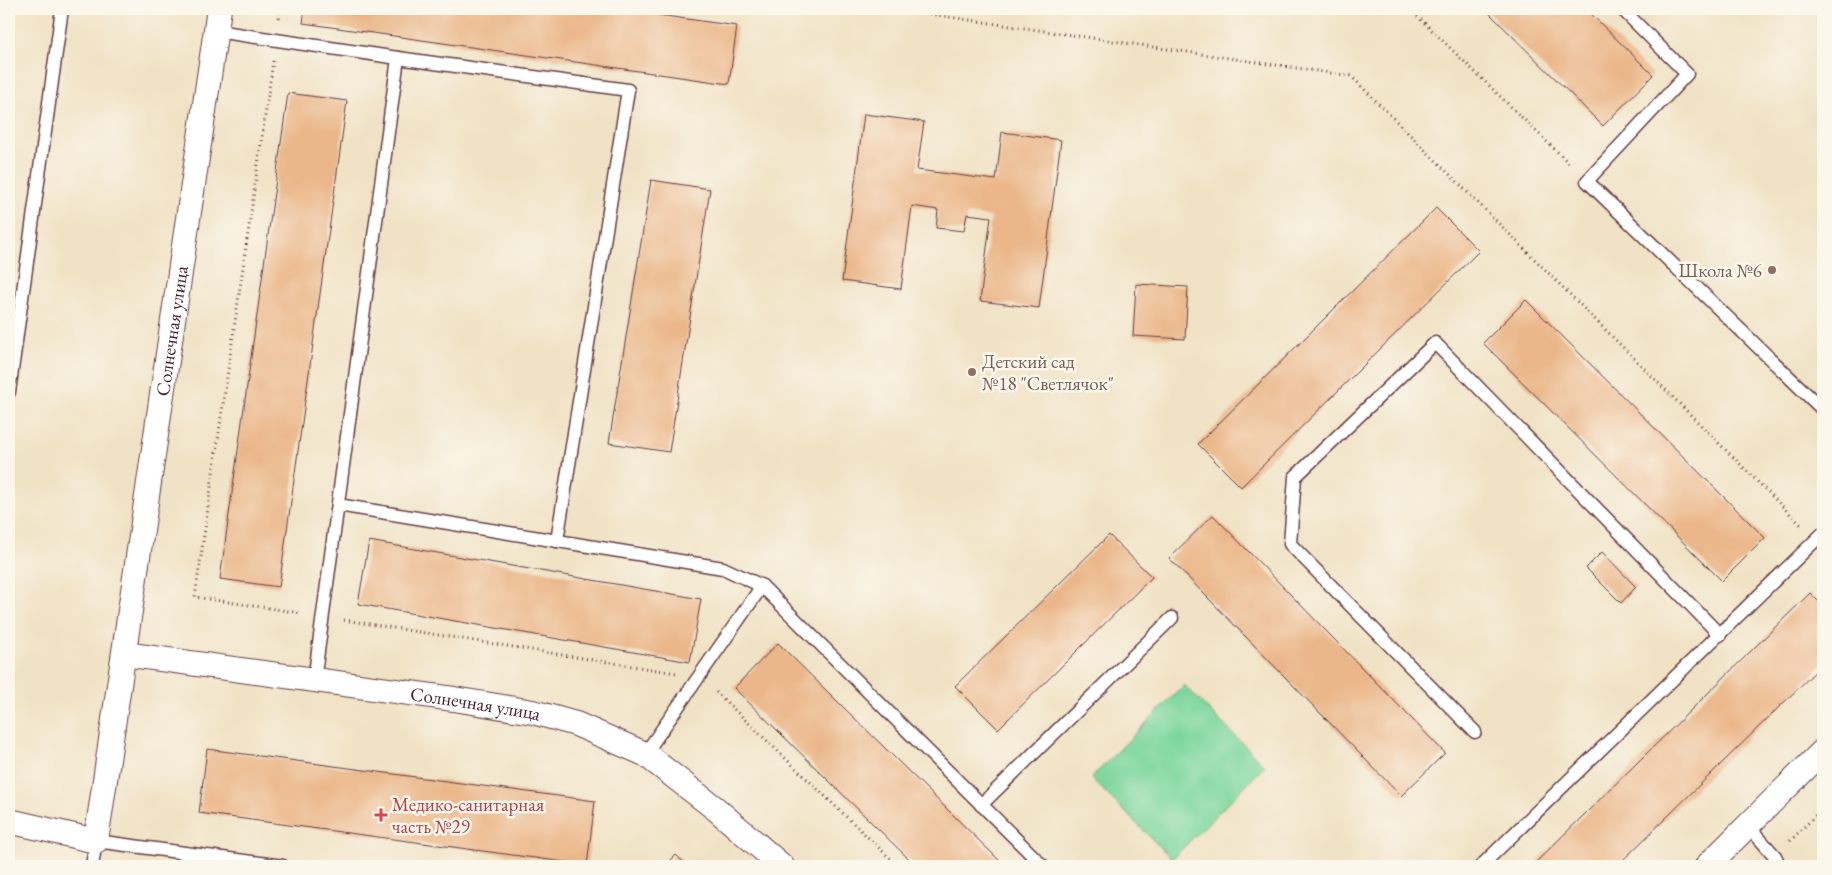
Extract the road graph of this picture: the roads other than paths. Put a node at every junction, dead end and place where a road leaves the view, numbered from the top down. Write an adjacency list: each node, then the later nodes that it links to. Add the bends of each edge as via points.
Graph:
1 (62, 9): 5 (lane)
2 (1622, 9): 6 (lane, via 1687,74 1587,181)
3 (218, 20): 4 (lane); 13 (street, Солнечная улица)
4 (398, 58): 7 (lane); 9 (lane, via 628,90)
5 (9, 392)
6 (1823, 410)
7 (338, 505): 9 (lane); 14 (lane)
8 (1819, 537): 12 (lane)
9 (557, 542): 10 (lane, via 723,568)
10 (762, 586): 17 (lane); 18 (lane)
11 (1172, 618): 18 (lane)
12 (1720, 635): 15 (lane, via 1435,343 1295,477 1290,544); 27 (lane)
13 (124, 654): 14 (street, Солнечная улица); 21 (street, Солнечная улица)
14 (314, 681): 17 (street, Солнечная улица, via 533,712 576,724)
15 (1475, 732)
16 (1823, 751): 20 (street)
17 (646, 754): 25 (street, Солнечная улица)
18 (981, 805): 26 (lane)
19 (9, 821): 21 (street)
20 (1748, 826): 22 (lane); 28 (street)
21 (96, 841): 23 (lane, Солнечная улица); 24 (lane)
22 (1777, 861)
23 (92, 866)
24 (283, 866)
25 (782, 866)
26 (1043, 866)
27 (1481, 866)
28 (1707, 866)

